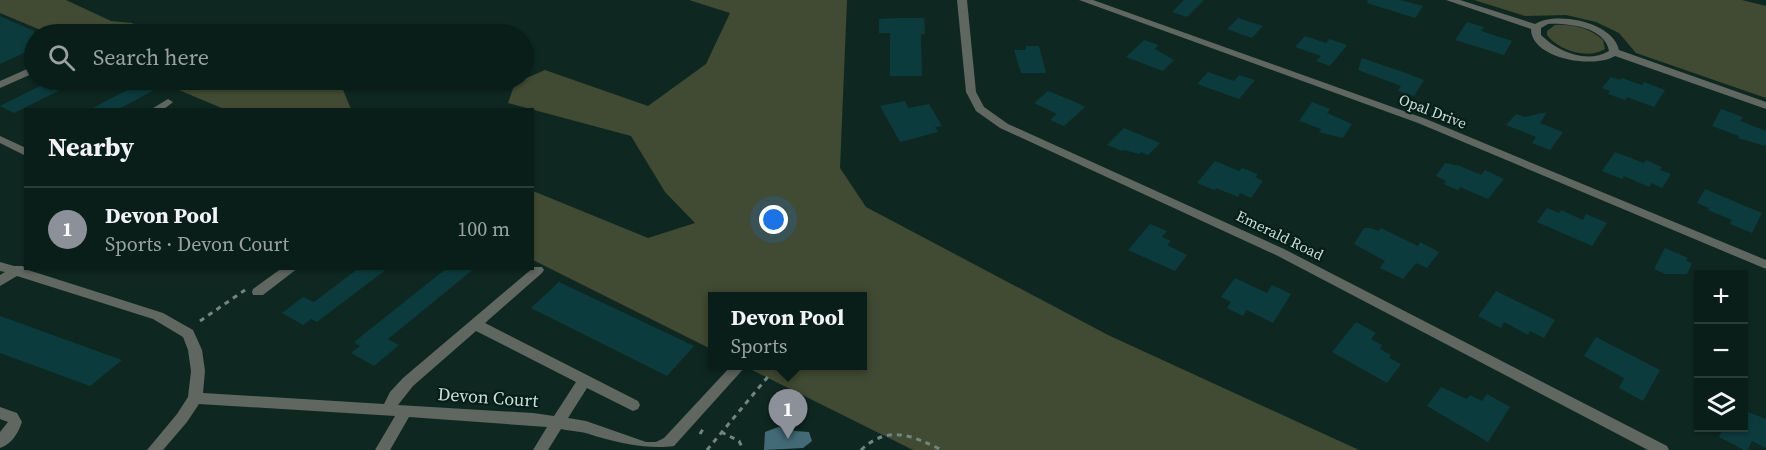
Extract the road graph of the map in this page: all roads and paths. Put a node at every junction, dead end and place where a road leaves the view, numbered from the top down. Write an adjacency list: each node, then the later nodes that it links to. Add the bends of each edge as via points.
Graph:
1 (962, 0): 42 (street, Emerald Road, via 970,92 980,109 1004,126 1280,252)
2 (1084, 0): 13 (street, Opal Drive, via 1422,121)
3 (1451, 0): 4 (street)
4 (1536, 27): 5 (street, via 1546,21 1582,25 1604,34); 5 (street, via 1540,41 1565,54 1595,59)
5 (1614, 52): 9 (street)
6 (24, 74): 7 (street)
7 (0, 85)
8 (168, 102): 10 (street)
9 (1766, 106)
10 (158, 108)
11 (0, 140): 12 (street)
12 (24, 152)
13 (1766, 265)
14 (0, 266): 15 (street)
15 (21, 268): 19 (street)
16 (27, 270): 26 (street, via 158,316 188,334 198,371)
17 (289, 270): 20 (street)
18 (538, 270): 22 (street)
19 (0, 281)
20 (258, 292): 21 (path, via 246,289)
21 (200, 321)
22 (475, 324): 25 (street); 28 (street, via 395,396)
23 (735, 370): 30 (street, Devon Court, via 669,442 658,448)
24 (771, 373): 32 (path)
25 (584, 381): 27 (street); 30 (street)
26 (195, 398): 28 (street, Devon Court); 36 (street)
27 (633, 405)
28 (396, 411): 30 (street, Devon Court); 37 (street, via 398,426)
29 (0, 413): 34 (street, via 15,422)
30 (557, 422): 38 (street)
31 (704, 429): 33 (path)
32 (721, 432): 35 (path, via 740,441); 39 (path)
33 (700, 434)
34 (0, 442)
35 (743, 449)
36 (154, 450)
37 (382, 450)
38 (540, 450)
39 (706, 450)
40 (861, 450): 41 (path, via 878,437 910,435)
41 (942, 450)
42 (1662, 450)

